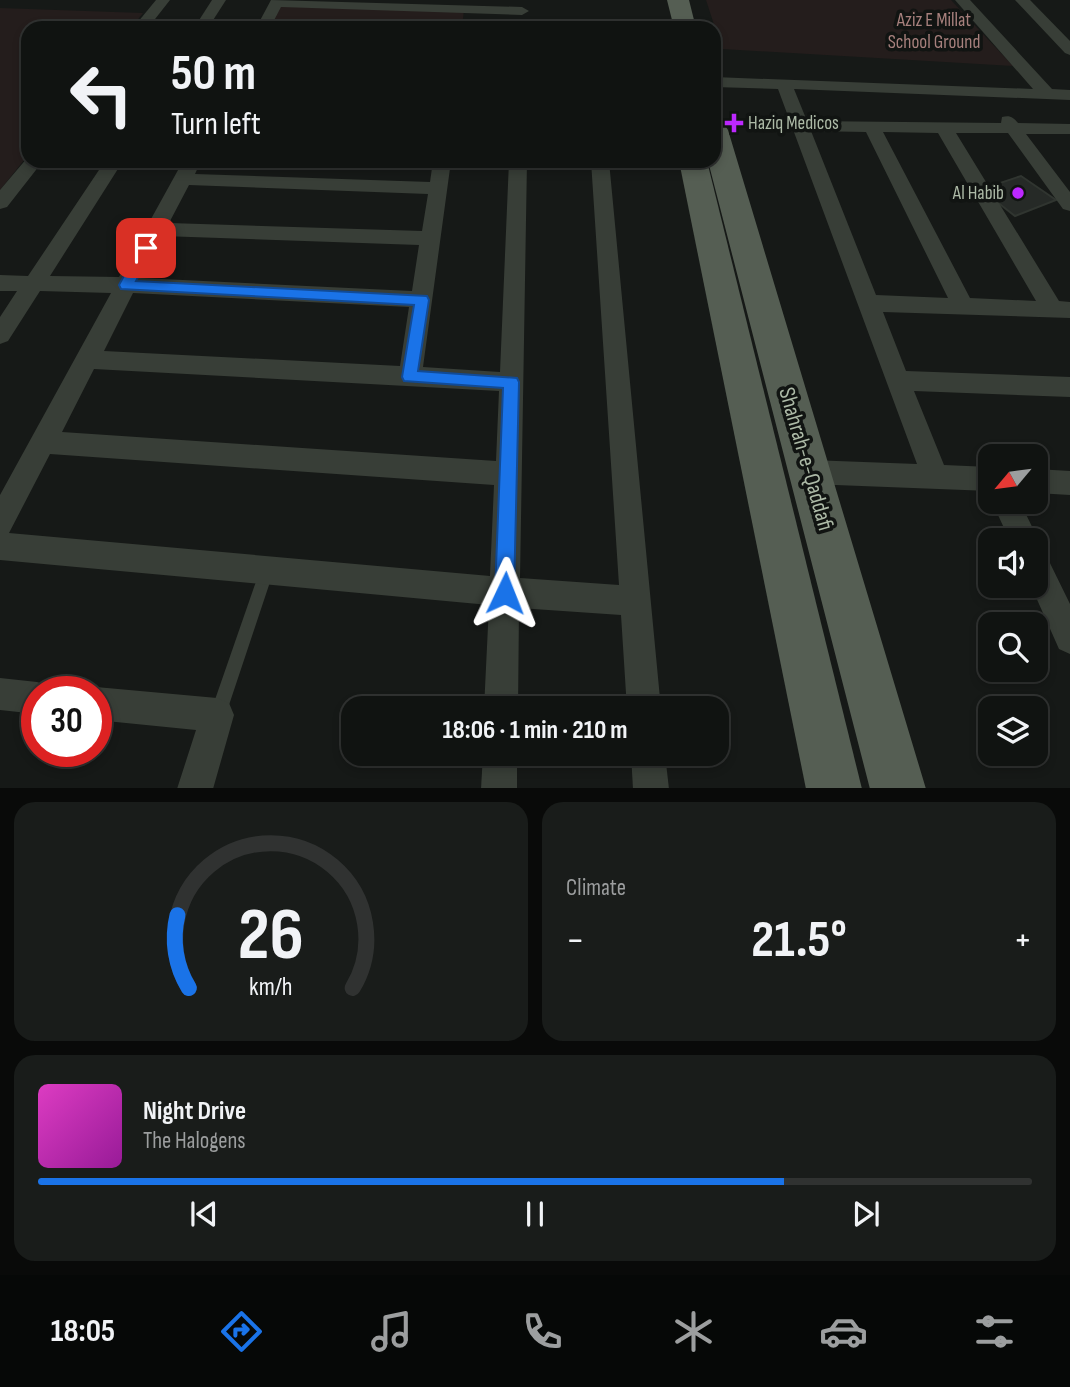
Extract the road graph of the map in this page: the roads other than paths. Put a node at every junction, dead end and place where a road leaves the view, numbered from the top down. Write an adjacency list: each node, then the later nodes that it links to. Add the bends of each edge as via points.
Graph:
1 (163, 0): 10 (street)
2 (219, 0): 11 (street)
3 (657, 0): 14 (main road)
4 (678, 0): 15 (main road)
5 (962, 0): 20 (street)
6 (1022, 0): 16 (street)
7 (277, 2): 9 (street); 12 (street)
8 (522, 6): 9 (street)
9 (464, 9): 13 (street)
10 (146, 21)
11 (206, 21)
12 (267, 21)
13 (463, 21)
14 (662, 21)
15 (683, 21)
16 (1070, 50)
17 (721, 82): 18 (street)
18 (783, 84): 19 (street); 22 (street)
19 (987, 92): 20 (street); 25 (street)
20 (1046, 94): 21 (street)
21 (1070, 95)
22 (800, 126): 23 (street); 44 (street)
23 (872, 127): 24 (street); 45 (street)
24 (944, 128): 25 (street); 46 (street)
25 (1014, 128): 26 (street); 37 (street)
26 (1070, 129)
27 (721, 155): 54 (main road, Shahrah-e-Qaddafi)
28 (28, 168): 36 (street)
29 (109, 168): 41 (street)
30 (441, 168): 35 (street)
31 (518, 168): 51 (street)
32 (601, 168): 65 (street)
33 (695, 168): 79 (main road, Shahrah-e-Qaddafi)
34 (188, 170): 35 (street); 38 (street)
35 (438, 188): 39 (street)
36 (0, 203)
37 (1070, 205)
38 (156, 229): 39 (street); 42 (street)
39 (431, 238): 43 (street)
40 (0, 283): 41 (street)
41 (33, 285): 42 (street); 47 (street)
42 (126, 285): 43 (street); 48 (street)
43 (422, 300): 49 (street)
44 (868, 303): 45 (street); 50 (street)
45 (963, 306): 46 (street)
46 (1061, 310)
47 (0, 335)
48 (87, 359): 49 (street); 53 (street)
49 (410, 377): 51 (street)
50 (898, 381): 52 (street); 56 (street)
51 (511, 382): 55 (street)
52 (1070, 387)
53 (43, 442): 55 (street); 60 (street)
54 (810, 472): 56 (street); 80 (main road, Shahrah-e-Qaddafi)
55 (508, 474): 64 (street)
56 (935, 477): 57 (street)
57 (978, 479)
58 (1048, 481): 59 (street)
59 (1070, 482)
60 (0, 523)
61 (0, 546): 62 (street)
62 (267, 570): 64 (street); 73 (lane)
63 (1048, 585): 66 (street)
64 (505, 593): 65 (street); 70 (street)
65 (635, 601): 71 (street)
66 (1063, 609): 67 (street)
67 (1070, 638)
68 (0, 694): 69 (street)
69 (21, 696)
70 (501, 696)
71 (643, 696)
72 (112, 705): 73 (street)
73 (217, 715): 76 (street)
74 (500, 766): 77 (street)
75 (649, 766): 78 (street)
76 (195, 788)
77 (499, 788)
78 (651, 788)
79 (834, 788)
80 (898, 788)

